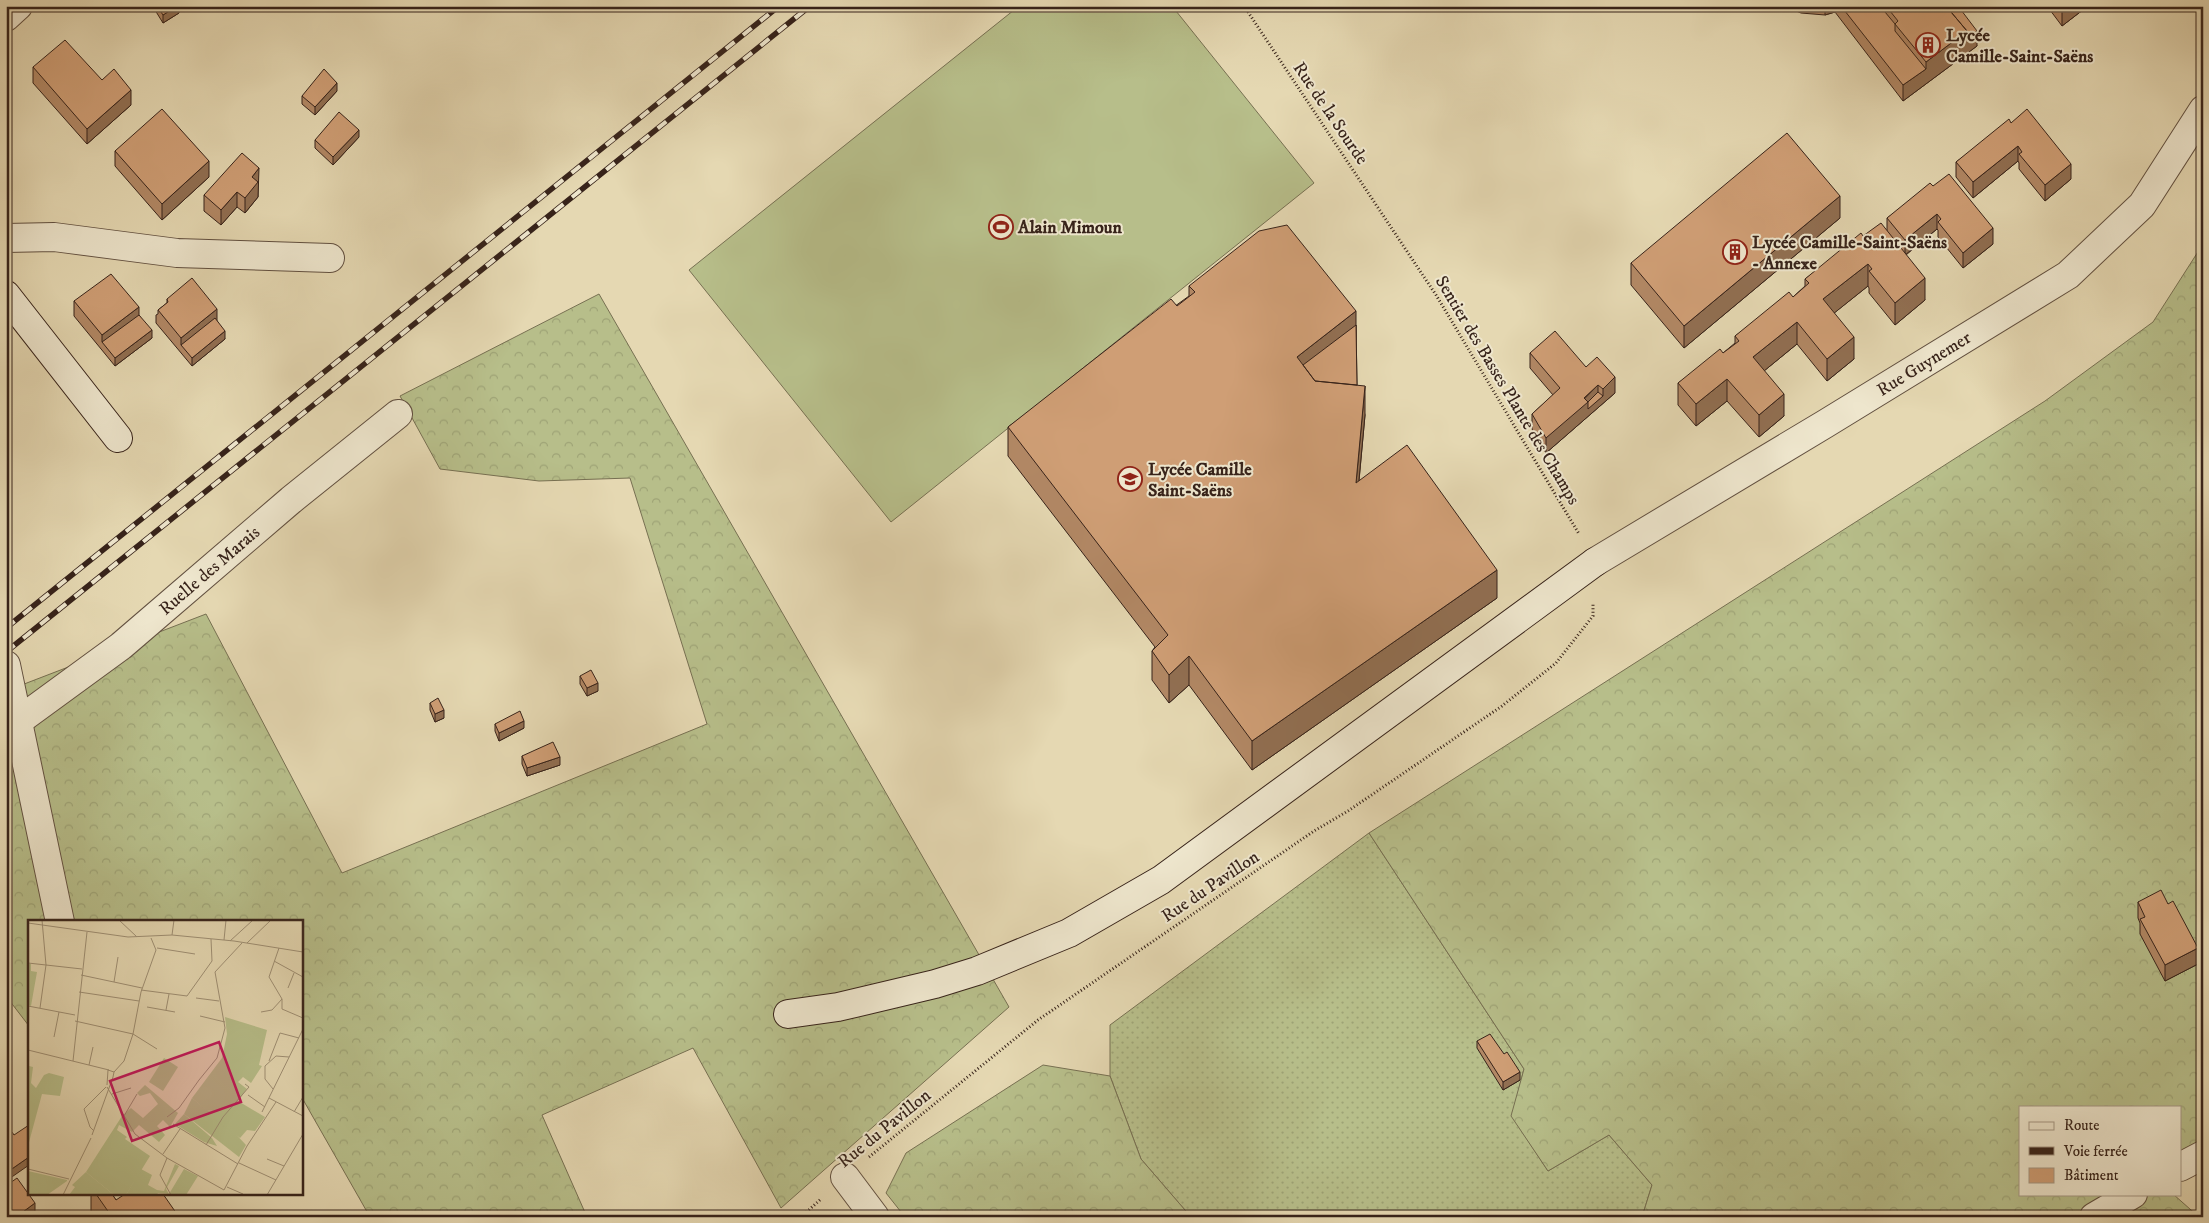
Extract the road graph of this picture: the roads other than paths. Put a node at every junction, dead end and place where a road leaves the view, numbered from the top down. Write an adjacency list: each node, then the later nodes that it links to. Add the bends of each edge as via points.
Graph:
1 (18, 6): 2 (street)
2 (6, 17)
3 (2203, 110): 12 (street, Rue Guynemer, via 2142,205 2068,275 1595,562 1161,880 1069,934 977,970 935,984 838,1007)
4 (6, 238): 5 (street, via 54,237 177,253)
5 (330, 258)
6 (6, 295): 8 (street)
7 (398, 414): 10 (street, Ruelle des Marais, via 121,646)
8 (118, 438)
9 (7, 668): 10 (street)
10 (17, 722): 11 (street)
11 (60, 920)
12 (788, 1014)
13 (2203, 1155): 14 (street)
14 (2182, 1167)
15 (845, 1177): 17 (street)
16 (2130, 1196): 18 (street)
17 (875, 1217)
18 (2094, 1217)

